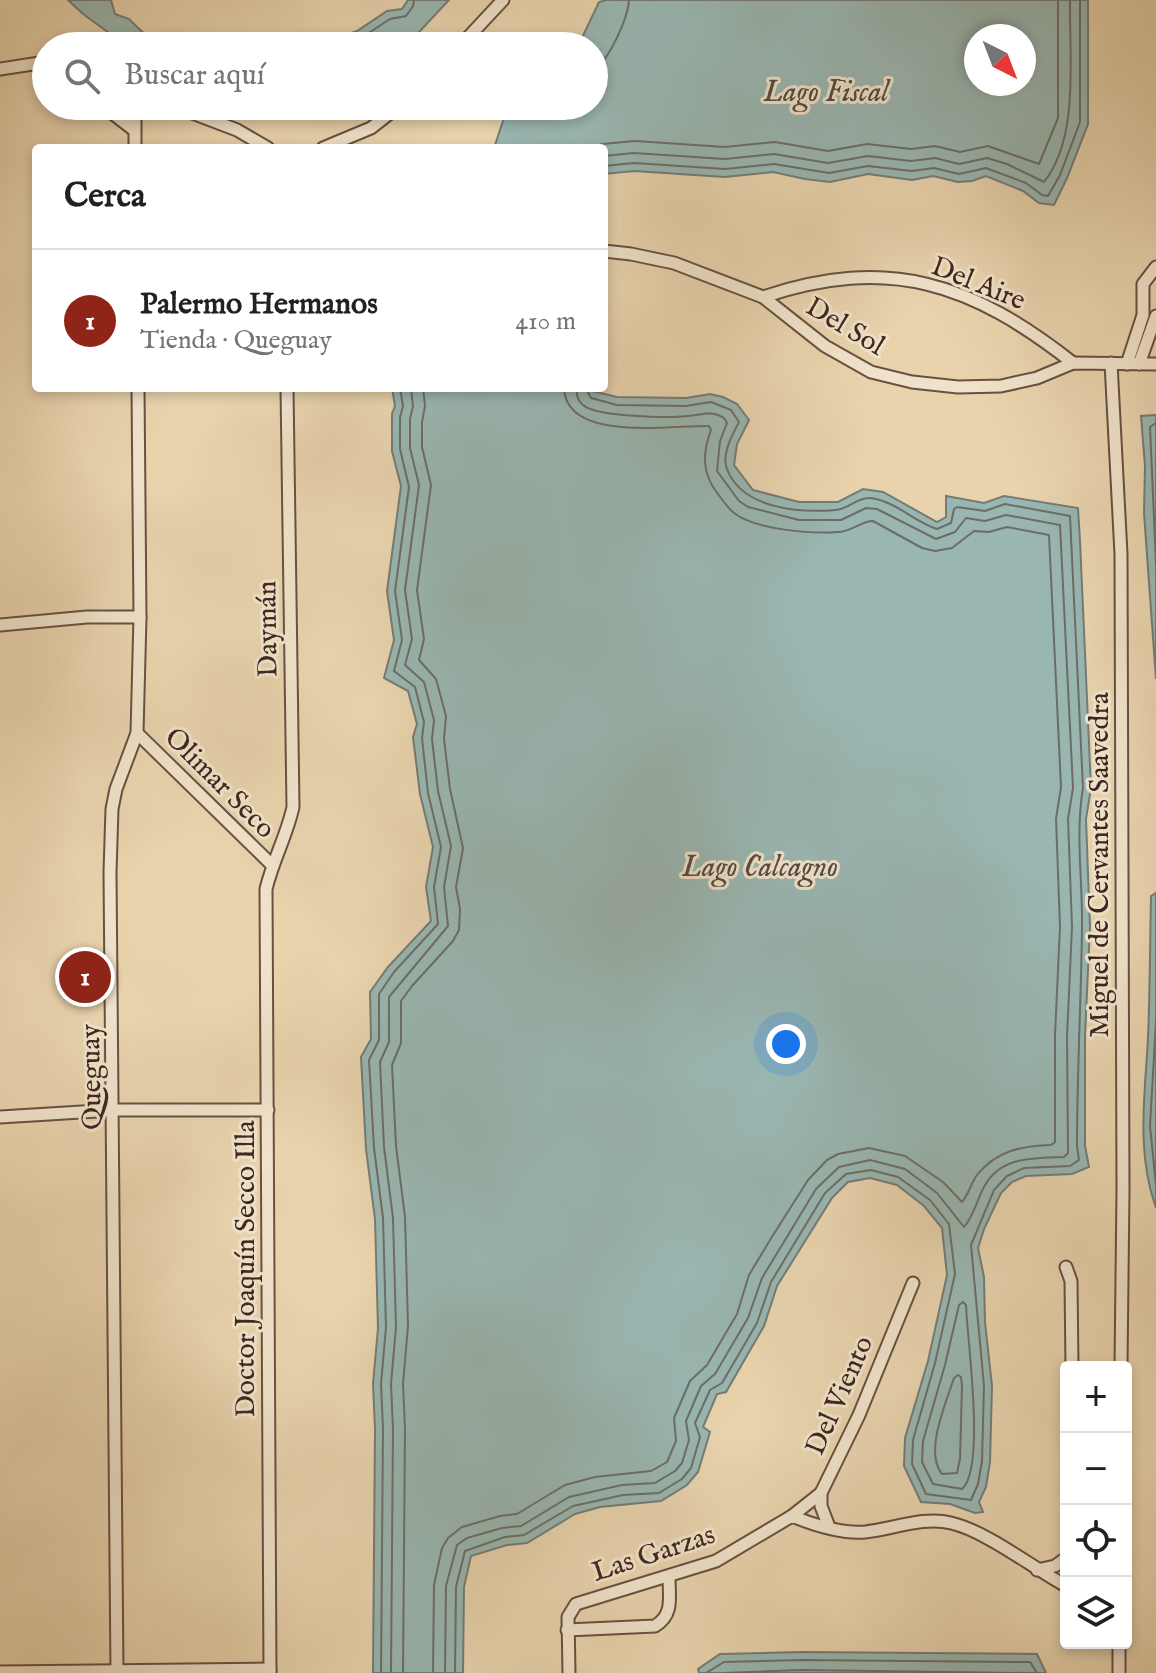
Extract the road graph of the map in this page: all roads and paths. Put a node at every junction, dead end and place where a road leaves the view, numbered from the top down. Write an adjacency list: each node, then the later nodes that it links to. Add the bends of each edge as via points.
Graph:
1 (503, 0): 2 (street)
2 (473, 32)
3 (32, 65): 4 (street)
4 (0, 69)
5 (121, 120): 9 (street)
6 (134, 120): 9 (street)
7 (211, 120): 11 (street)
8 (381, 120): 12 (street)
9 (134, 130): 10 (street)
10 (135, 144)
11 (261, 144)
12 (333, 144)
13 (608, 252): 15 (street, Del Sol, via 674,263)
14 (1156, 267): 19 (street, via 1143,284)
15 (763, 297): 17 (street, Del Aire, via 836,279 909,280 999,312); 17 (street, Del Sol, via 825,346 871,372 912,382 1001,386)
16 (1156, 316): 19 (street)
17 (1073, 363): 18 (street)
18 (1111, 363): 19 (street); 33 (street, Miguel de Cervantes Saavedra, via 1121,554)
19 (1133, 364): 20 (street)
20 (1156, 364)
21 (138, 392): 23 (street, Queguay)
22 (287, 392): 26 (street, Daymán, via 293,807)
23 (140, 617): 24 (street); 25 (street, Queguay)
24 (0, 625)
25 (137, 733): 26 (street, Olimar Seco); 27 (street, Queguay, via 112,809)
26 (272, 865): 28 (street, Doctor Joaquín Secco Illa, via 266,889)
27 (114, 1110): 28 (street); 29 (street); 45 (street, Queguay)
28 (268, 1110): 43 (street, Doctor Joaquín Secco Illa)
29 (0, 1117)
30 (1066, 1267): 32 (street, via 1071,1281)
31 (913, 1283): 34 (street, Del Viento)
32 (1072, 1361)
33 (1121, 1361)
34 (821, 1493): 35 (street, Las Garzas); 36 (street, Del Viento)
35 (792, 1516): 36 (street); 39 (street, Las Garzas, via 716,1561)
36 (829, 1527): 38 (street, via 862,1532 952,1523)
37 (1060, 1562): 38 (street)
38 (1037, 1570): 40 (street)
39 (669, 1577): 41 (street, Las Garzas, via 583,1600 571,1611); 41 (street, via 669,1611 655,1626)
40 (1060, 1583)
41 (567, 1630): 46 (street)
42 (1119, 1649): 47 (street)
43 (270, 1671): 45 (street)
44 (0, 1672): 45 (street)
45 (117, 1672)
46 (569, 1673)
47 (1119, 1673)

